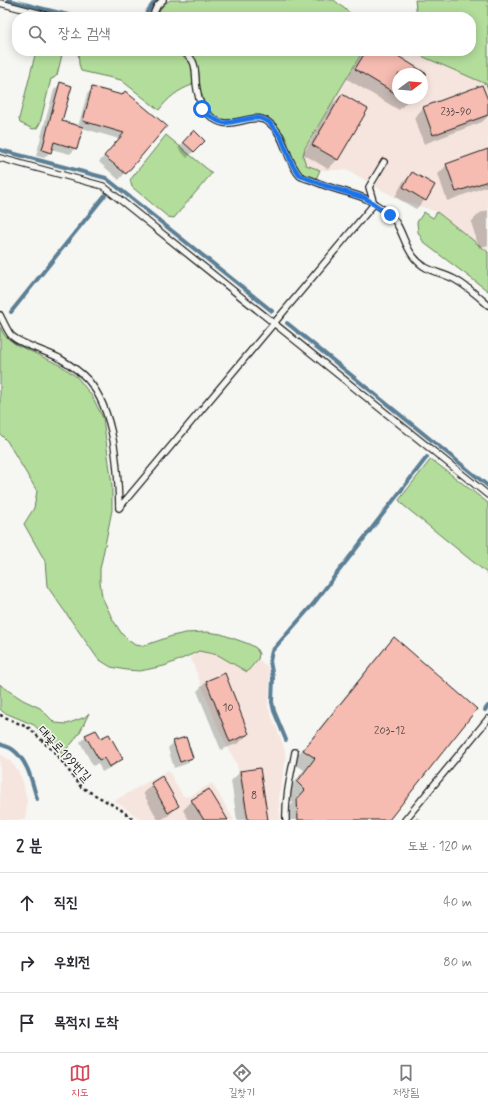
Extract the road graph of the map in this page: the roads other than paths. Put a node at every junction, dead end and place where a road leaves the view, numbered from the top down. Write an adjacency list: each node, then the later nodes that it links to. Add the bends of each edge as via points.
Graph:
1 (163, 0): 4 (lane)
2 (0, 3): 3 (lane)
3 (34, 12)
4 (154, 12)
5 (187, 56): 8 (lane, via 196,72 202,109 207,114 224,123 252,118 269,122 281,137 299,175 365,198)
6 (0, 158): 11 (lane, via 103,186)
7 (384, 162): 8 (lane, via 369,187)
8 (374, 204): 9 (lane, via 390,215 413,255 424,267 453,278); 11 (lane)
9 (488, 305)
10 (0, 315): 11 (lane, via 10,334 17,340 59,358 88,380 97,393 105,410 116,456 119,508)
11 (274, 323): 12 (lane)
12 (488, 495)
13 (488, 719): 16 (lane)
14 (295, 752): 15 (lane)
15 (286, 820)
16 (405, 820)

